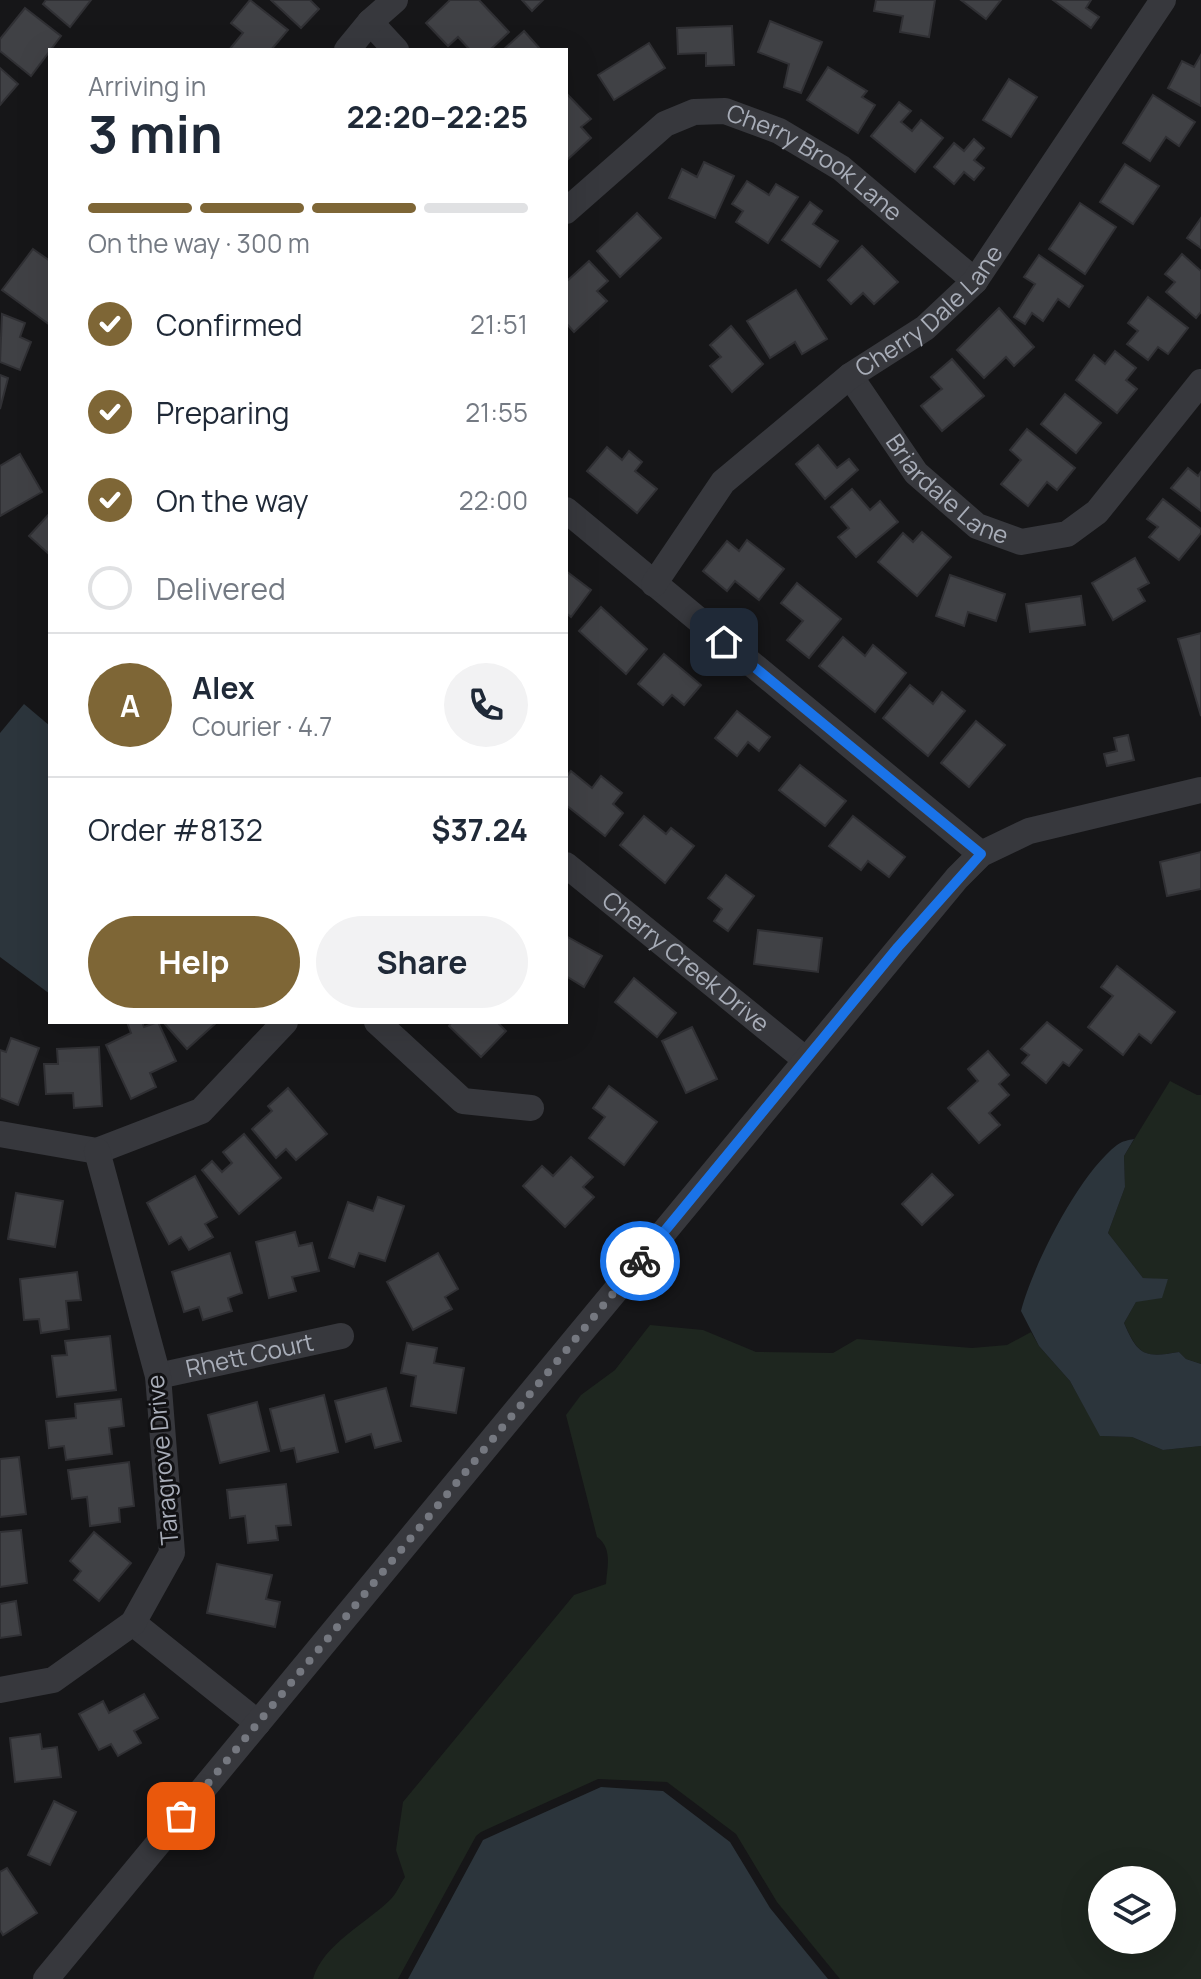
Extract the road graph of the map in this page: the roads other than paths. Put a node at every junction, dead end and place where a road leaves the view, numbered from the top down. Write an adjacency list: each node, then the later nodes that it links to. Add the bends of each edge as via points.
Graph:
1 (395, 0): 3 (street)
2 (1163, 0): 7 (street, Cherry Dale Lane)
3 (370, 22): 4 (street); 5 (street)
4 (349, 48)
5 (394, 48)
6 (568, 209): 7 (street, Cherry Brook Lane, via 665,124 694,112 725,111 779,131 841,168)
7 (975, 281): 8 (street, Cherry Dale Lane, via 925,328)
8 (850, 376): 9 (street, Briardale Lane, via 916,473 977,526 1021,542 1067,534 1097,512); 11 (street, Cherry Dale Lane, via 723,482)
9 (1201, 382)
10 (568, 512): 11 (street)
11 (654, 584): 13 (street)
12 (1201, 790): 13 (street, via 1041,827)
13 (981, 854): 17 (street)
14 (568, 867): 17 (street, Cherry Creek Drive)
15 (283, 1024): 20 (street, via 201,1111)
16 (379, 1024): 18 (street, via 463,1101)
17 (806, 1060): 25 (street)
18 (531, 1108)
19 (0, 1134): 20 (street)
20 (97, 1151): 22 (street, Taragrove Drive)
21 (341, 1336): 22 (street, Rhett Court)
22 (158, 1376): 23 (street, Taragrove Drive, via 172,1553)
23 (133, 1623): 24 (street, Taragrove Drive, via 53,1680); 25 (street)
24 (0, 1690)
25 (258, 1723): 26 (street)
26 (46, 1979)

